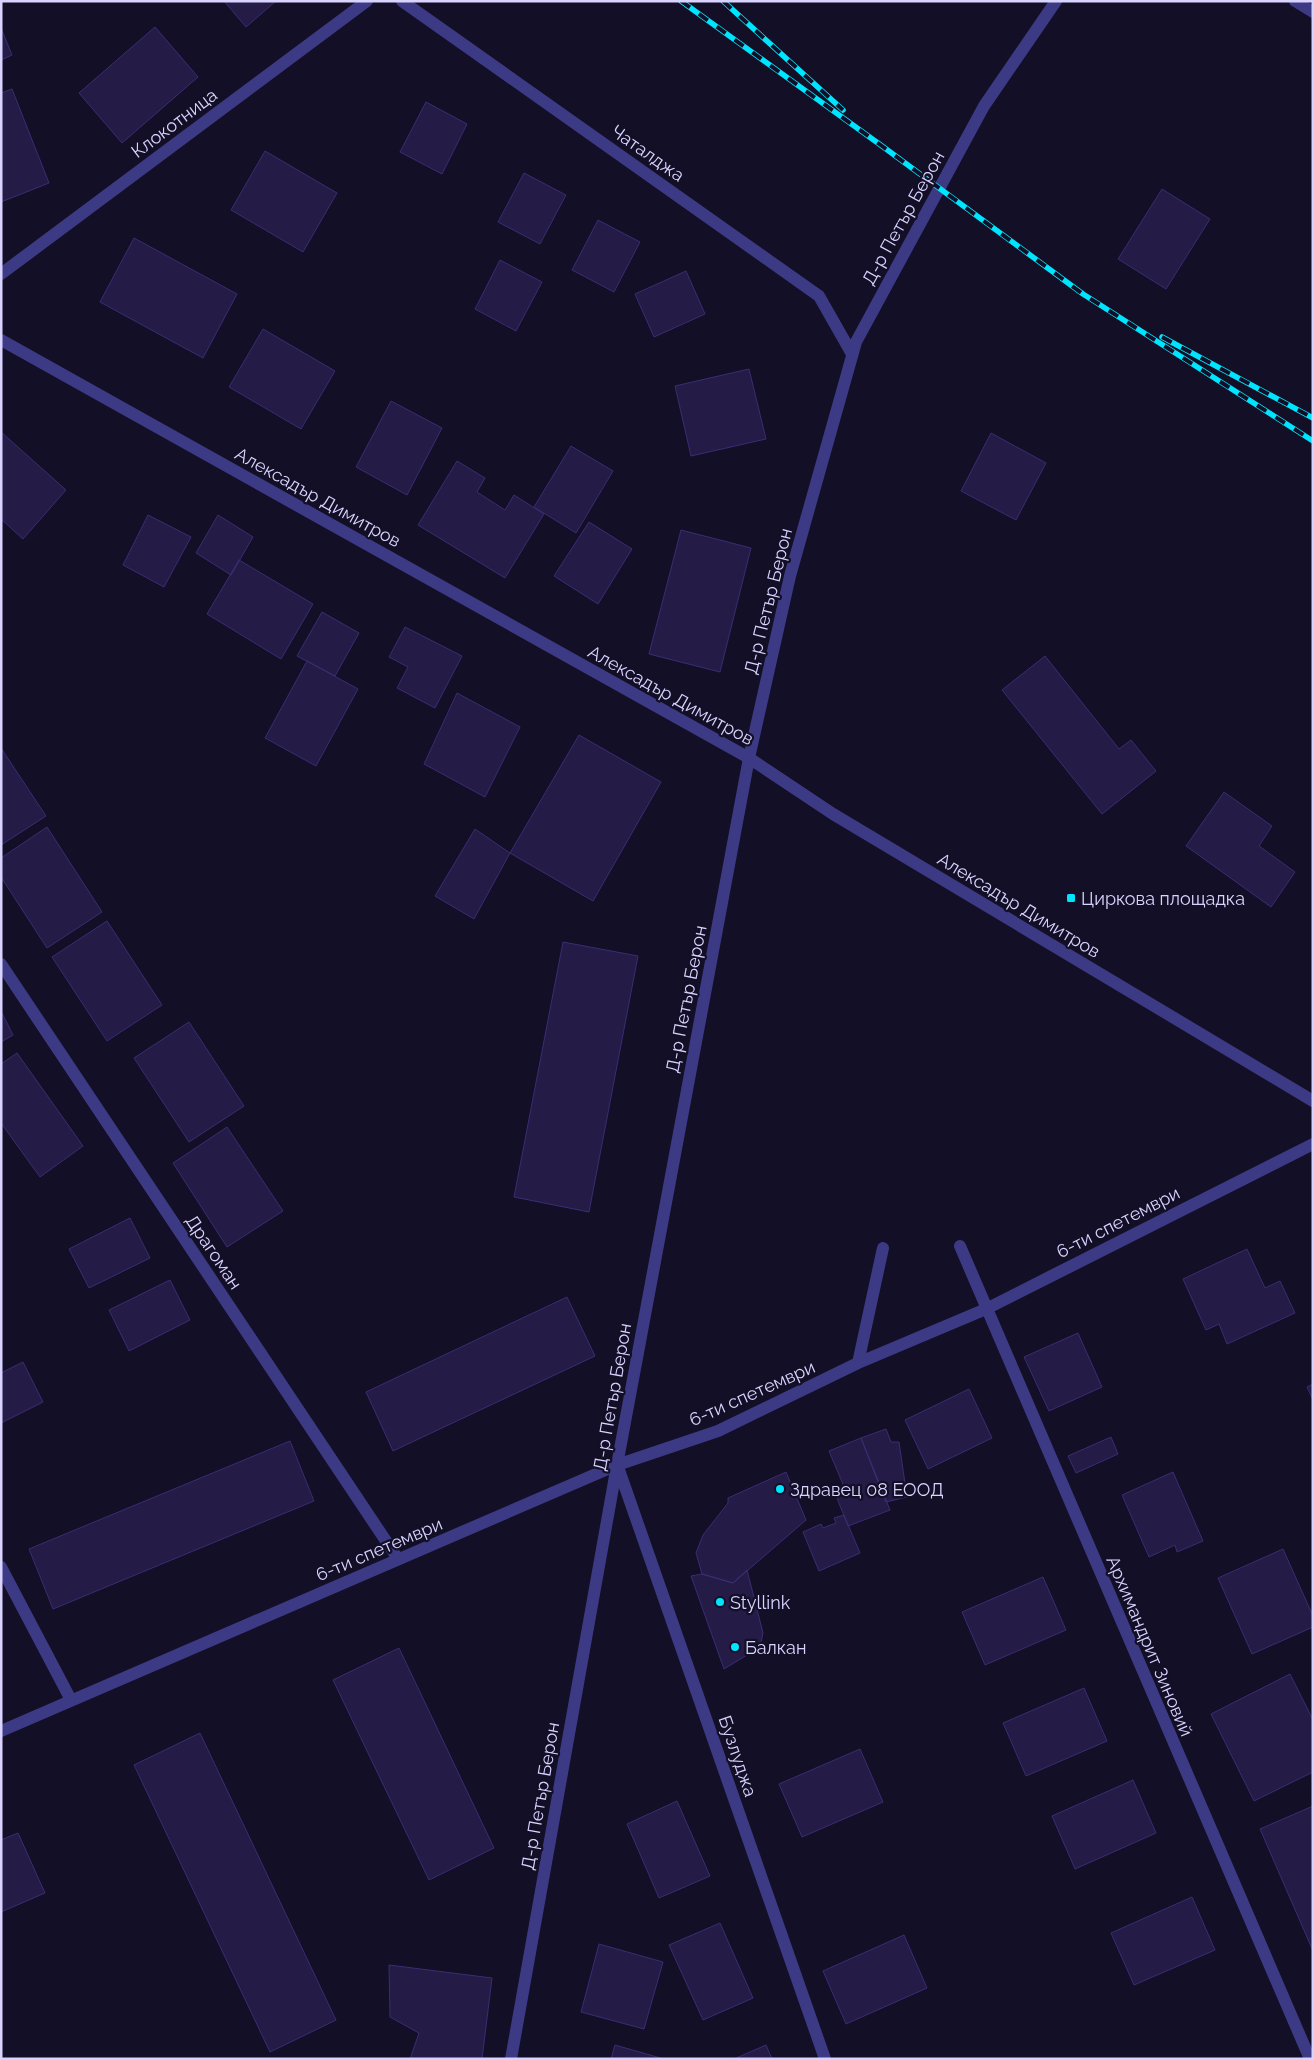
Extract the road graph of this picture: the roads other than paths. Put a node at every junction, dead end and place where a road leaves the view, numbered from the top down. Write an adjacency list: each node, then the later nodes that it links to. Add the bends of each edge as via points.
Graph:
1 (367, 1): 6 (street, Клокотница)
2 (402, 1): 8 (street, Чаталджа, via 819,296)
3 (1056, 1): 8 (street, Д-р Петър Берон, via 984,106)
4 (1295, 1): 5 (street)
5 (1313, 12)
6 (1, 274)
7 (1, 340): 9 (street, Алексадър Димитров)
8 (852, 354): 9 (street, Д-р Петър Берон, via 790,576)
9 (748, 758): 11 (street, Алексадър Димитров, via 833,814); 17 (street, Д-р Петър Берон)
10 (1, 964): 18 (street, Драгоман)
11 (1313, 1101)
12 (1313, 1144): 15 (street, 6-ти спетември)
13 (960, 1246): 15 (street, Архимандрит Зиновий)
14 (883, 1248): 16 (street)
15 (986, 1309): 16 (street, 6-ти спетември); 24 (street, Архимандрит Зиновий)
16 (858, 1363): 17 (street, 6-ти спетември, via 718,1431)
17 (617, 1464): 18 (street, 6-ти спетември); 22 (street, Д-р Петър Берон); 23 (street, Бузлуджа)
18 (398, 1559): 20 (street, 6-ти спетември)
19 (1, 1567): 20 (street)
20 (71, 1700): 21 (street, 6-ти спетември)
21 (1, 1730)
22 (511, 2059)
23 (826, 2059)
24 (1310, 2059)

